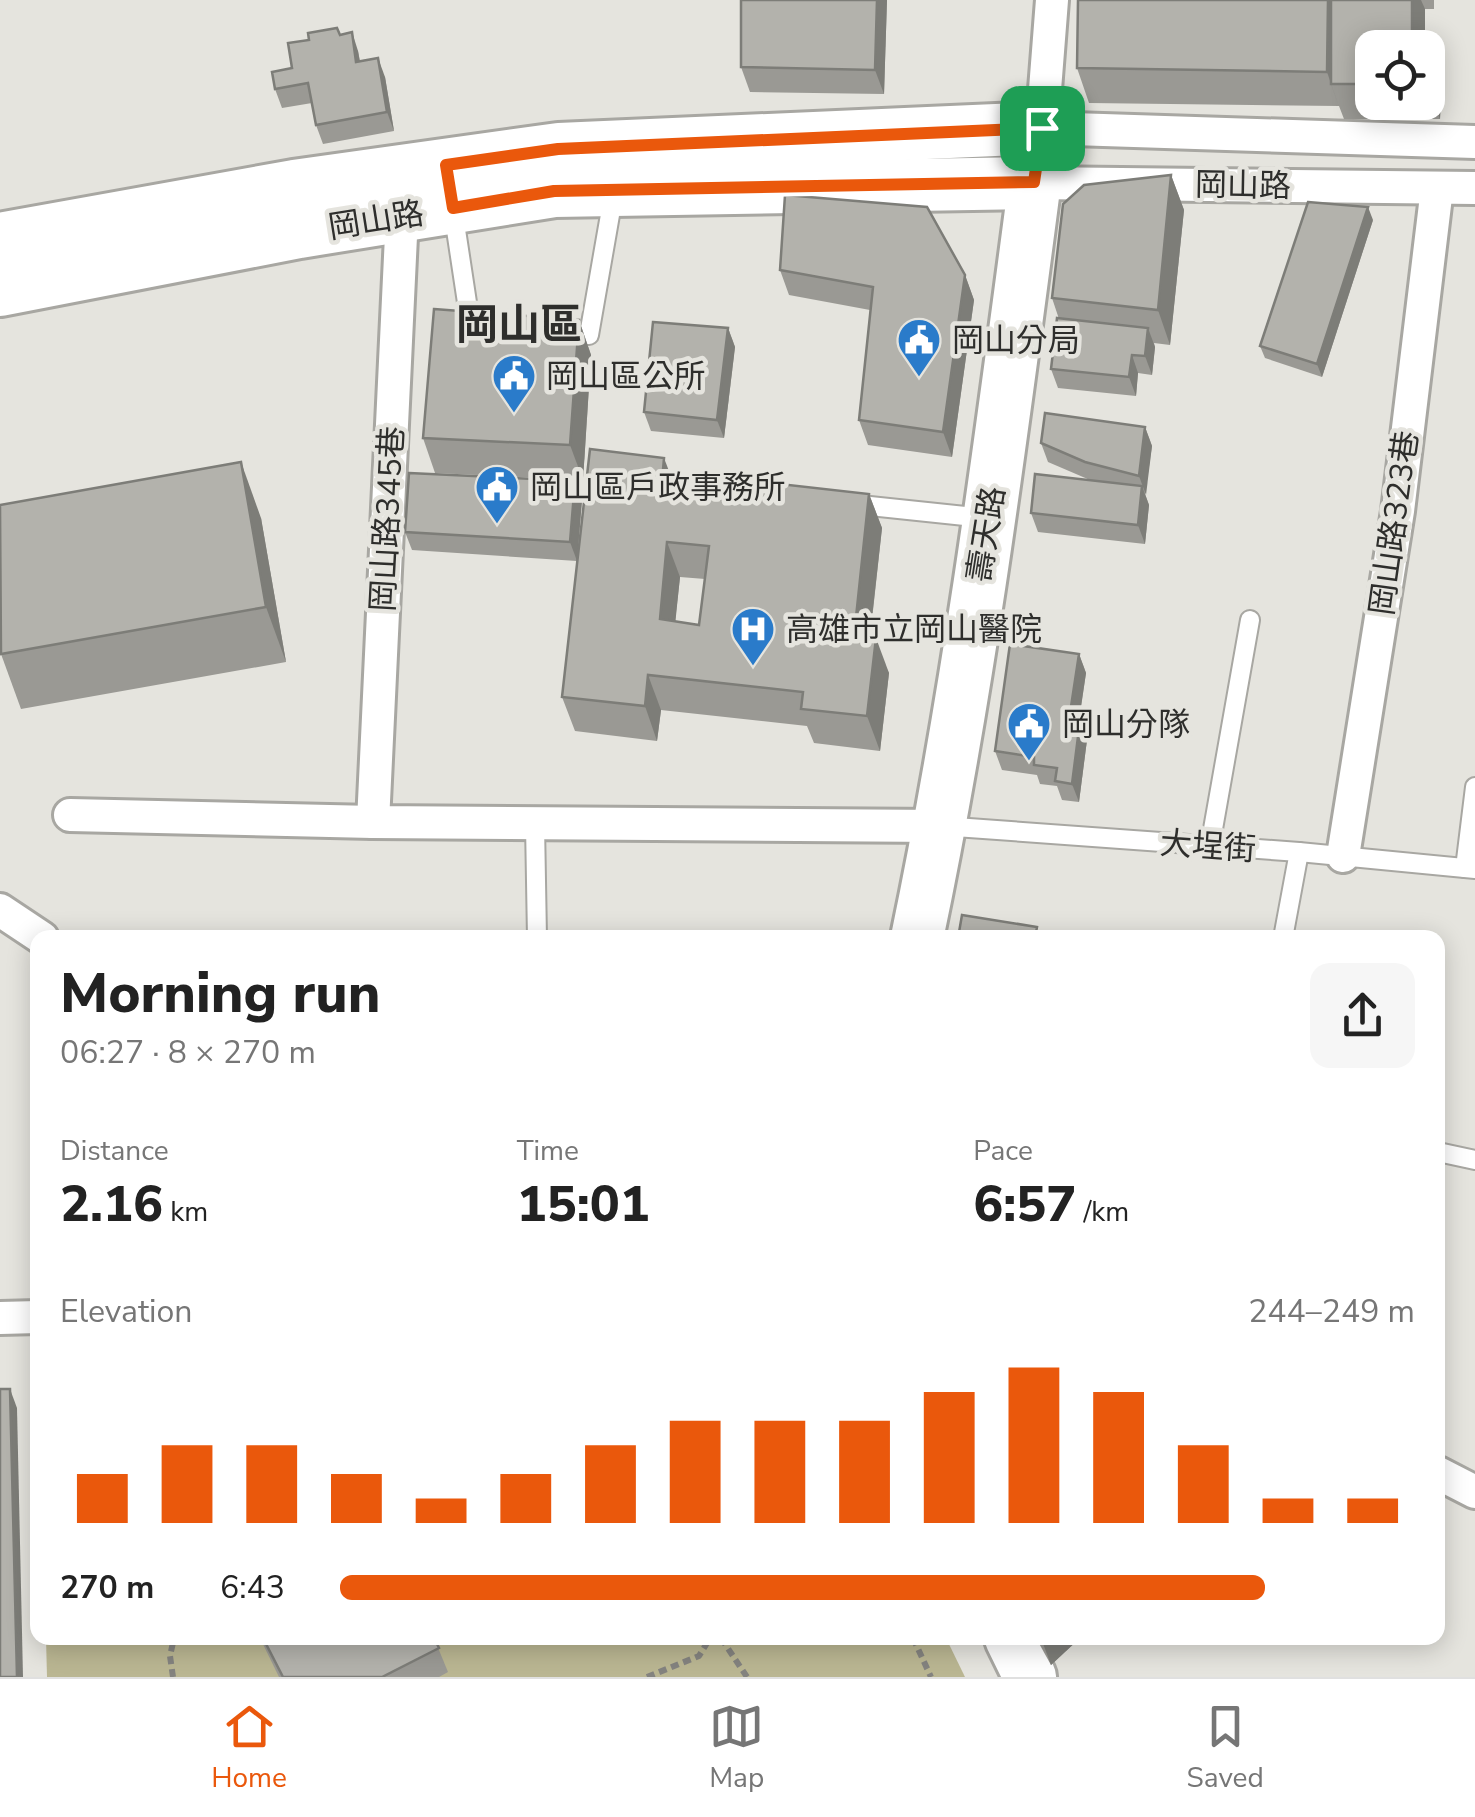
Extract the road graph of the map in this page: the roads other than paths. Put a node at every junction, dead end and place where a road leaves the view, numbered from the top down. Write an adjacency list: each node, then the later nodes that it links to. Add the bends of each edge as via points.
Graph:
1 (1052, 0): 2 (street)
2 (1042, 128): 3 (street, 岡山路); 4 (main road, 岡山路); 5 (main road, 壽天路)
3 (1475, 142)
4 (616, 167): 5 (main road, 岡山路); 6 (main road, 岡山路, via 554,191); 13 (lane, via 589,335)
5 (1034, 182): 7 (street, 岡山路); 15 (main road, 壽天路)
6 (449, 186): 9 (main road, 岡山路); 10 (main road, 岡山路, via 294,186); 12 (lane, via 471,329)
7 (1437, 188): 8 (street, 岡山路); 24 (street, 岡山路323巷, via 1398,511)
8 (1475, 188)
9 (402, 215): 11 (main road, 岡山路); 19 (street, 岡山路345巷)
10 (0, 239)
11 (0, 290)
12 (491, 330)
13 (550, 333)
14 (840, 503): 15 (lane)
15 (989, 518): 21 (main road, 壽天路)
16 (1250, 620): 22 (lane)
17 (1475, 787): 25 (lane)
18 (70, 815): 19 (street)
19 (373, 822): 20 (street)
20 (535, 824): 21 (street); 28 (lane)
21 (940, 826): 22 (lane, 大埕街); 29 (main road, 壽天路)
22 (1210, 846): 23 (lane, 大埕街)
23 (1299, 852): 24 (lane, 大埕街); 30 (lane)
24 (1343, 856): 25 (lane, 大埕街)
25 (1470, 868)
26 (0, 910): 27 (street)
27 (30, 930)
28 (537, 930)
29 (919, 930)
30 (1284, 930)
31 (1445, 1154): 32 (lane)
32 (1475, 1160)
33 (30, 1317): 34 (street)
34 (0, 1318)
35 (1445, 1477): 36 (street)
36 (1475, 1492)
37 (1014, 1645): 38 (main road)
38 (1030, 1677)

